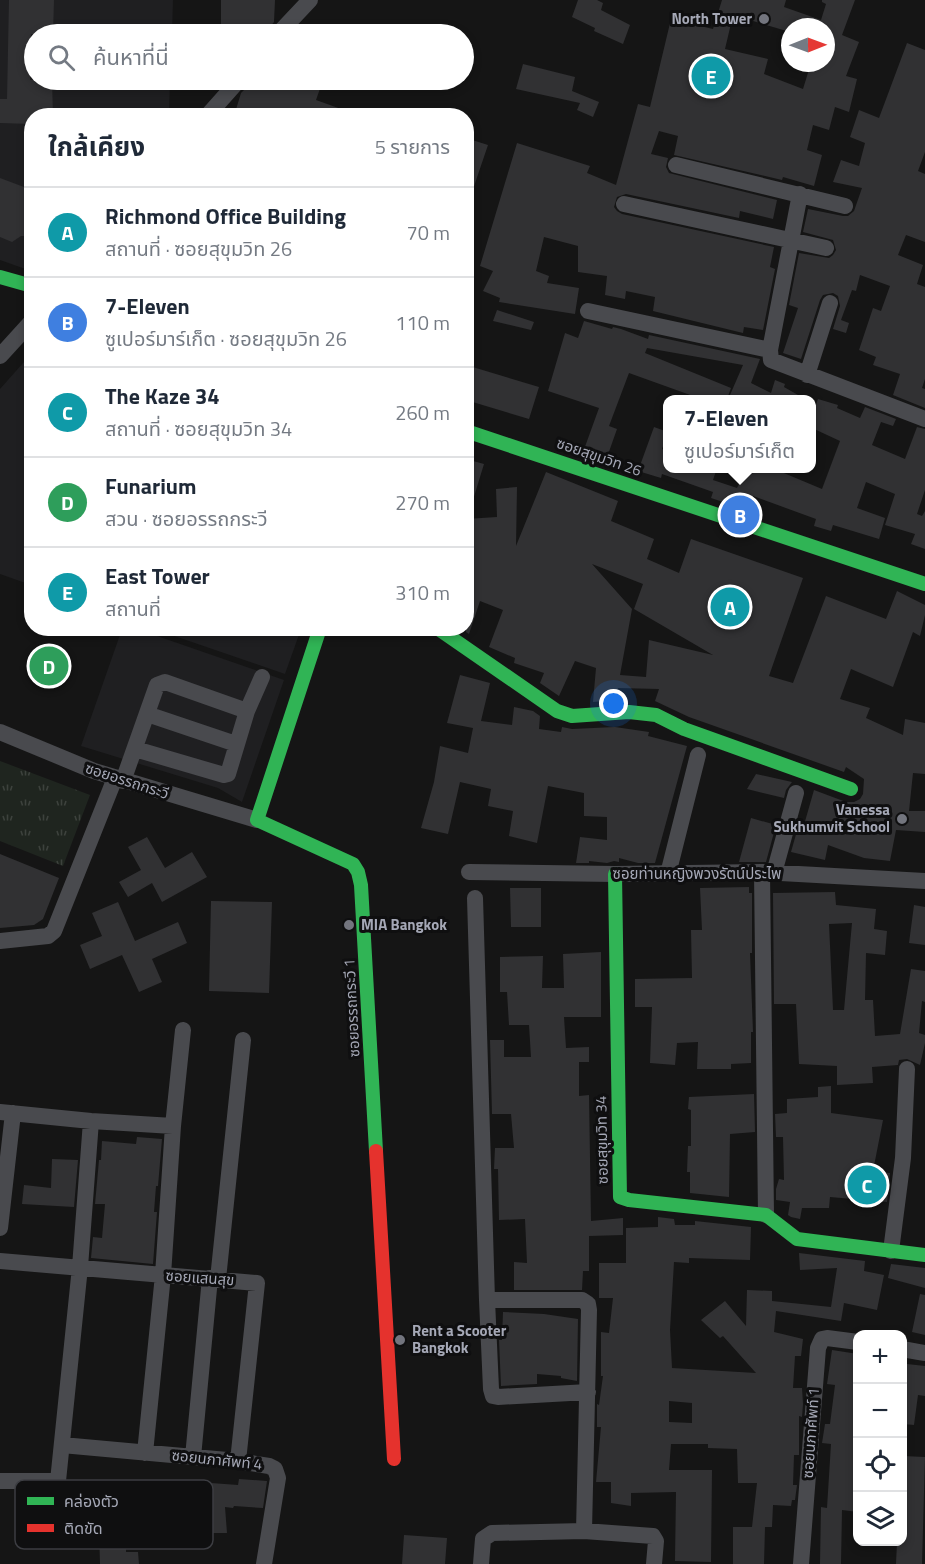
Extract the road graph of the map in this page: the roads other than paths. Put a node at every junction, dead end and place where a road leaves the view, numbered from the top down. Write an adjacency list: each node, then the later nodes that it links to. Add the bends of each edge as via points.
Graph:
1 (310, 0): 2 (street)
2 (287, 24)
3 (230, 90): 4 (street)
4 (214, 108)
5 (676, 165): 6 (street)
6 (800, 195): 8 (street); 9 (street)
7 (624, 204): 9 (street)
8 (845, 206)
9 (790, 240): 10 (street); 16 (street)
10 (826, 248)
11 (0, 277): 12 (street)
12 (24, 284)
13 (830, 303): 18 (street)
14 (588, 311): 16 (street)
15 (24, 330): 17 (street)
16 (770, 350): 18 (street, via 773,362)
17 (0, 356)
18 (807, 375): 19 (street)
19 (925, 419)
20 (474, 434): 21 (street, ซอยสุขุมวิท 26)
21 (925, 584)
22 (317, 636): 34 (street)
23 (449, 636): 32 (street, via 557,711 572,716 629,712 656,715 684,729)
24 (262, 677): 25 (street)
25 (247, 711): 26 (street, via 165,682 157,685); 28 (street)
26 (147, 714): 28 (street); 29 (street)
27 (0, 732): 31 (street, ซอยอรรถกระวี)
28 (236, 744): 29 (street, via 230,770 224,775)
29 (135, 749): 31 (street)
30 (698, 755): 38 (street)
31 (119, 780): 34 (street, ซอยอรรถกระวี); 41 (street, via 54,931 48,936)
32 (851, 789)
33 (796, 793): 36 (street)
34 (257, 820): 64 (street, ซอยอรรถกระวี 1, via 353,864 361,885)
35 (469, 872): 37 (street, ซอยท่านหญิงพวงรัตน์ประไพ)
36 (768, 872): 38 (street, ซอยท่านหญิงพวงรัตน์ประไพ); 39 (street, ซอยท่านหญิงพวงรัตน์ประไพ); 48 (street)
37 (615, 874): 38 (street, ซอยท่านหญิงพวงรัตน์ประไพ); 48 (street, ซอยสุขุมวิท 34, via 620,1197)
38 (668, 874)
39 (925, 881)
40 (475, 898): 56 (street)
41 (0, 941)
42 (183, 1030): 47 (street)
43 (243, 1040): 55 (street)
44 (907, 1069): 50 (street, via 903,1158)
45 (7, 1113): 46 (street); 49 (street)
46 (91, 1121): 47 (street); 53 (street)
47 (172, 1126): 54 (street)
48 (766, 1215): 50 (street, via 797,1239)
49 (0, 1228)
50 (891, 1251): 51 (street)
51 (925, 1255)
52 (0, 1261): 53 (street, ซอยแสนสุข)
53 (80, 1267): 54 (street, ซอยแสนสุข); 61 (street)
54 (163, 1275): 55 (street, ซอยแสนสุข); 62 (street)
55 (214, 1278): 63 (street); 65 (street, ซอยแสนสุข, via 257,1285)
56 (488, 1300): 60 (street, via 585,1302 589,1310); 60 (street, via 494,1396)
57 (853, 1341): 71 (street, ซอยนภาศัพท์ 1, via 827,1338 822,1339 818,1348)
58 (907, 1350): 59 (street)
59 (925, 1353)
60 (588, 1392): 67 (street)
61 (62, 1445): 62 (street, ซอยนภาศัพท์ 4); 66 (street)
62 (145, 1453): 63 (street, ซอยนภาศัพท์ 4)
63 (193, 1458): 65 (street, ซอยนภาศัพท์ 4)
64 (394, 1459)
65 (238, 1461): 68 (street, ซอยนภาศัพท์ 4, via 269,1466 278,1478)
66 (58, 1480)
67 (584, 1531): 69 (street, via 492,1533 483,1539); 70 (street, via 653,1536)
68 (264, 1564)
69 (481, 1564)
70 (654, 1564)
71 (801, 1564)

